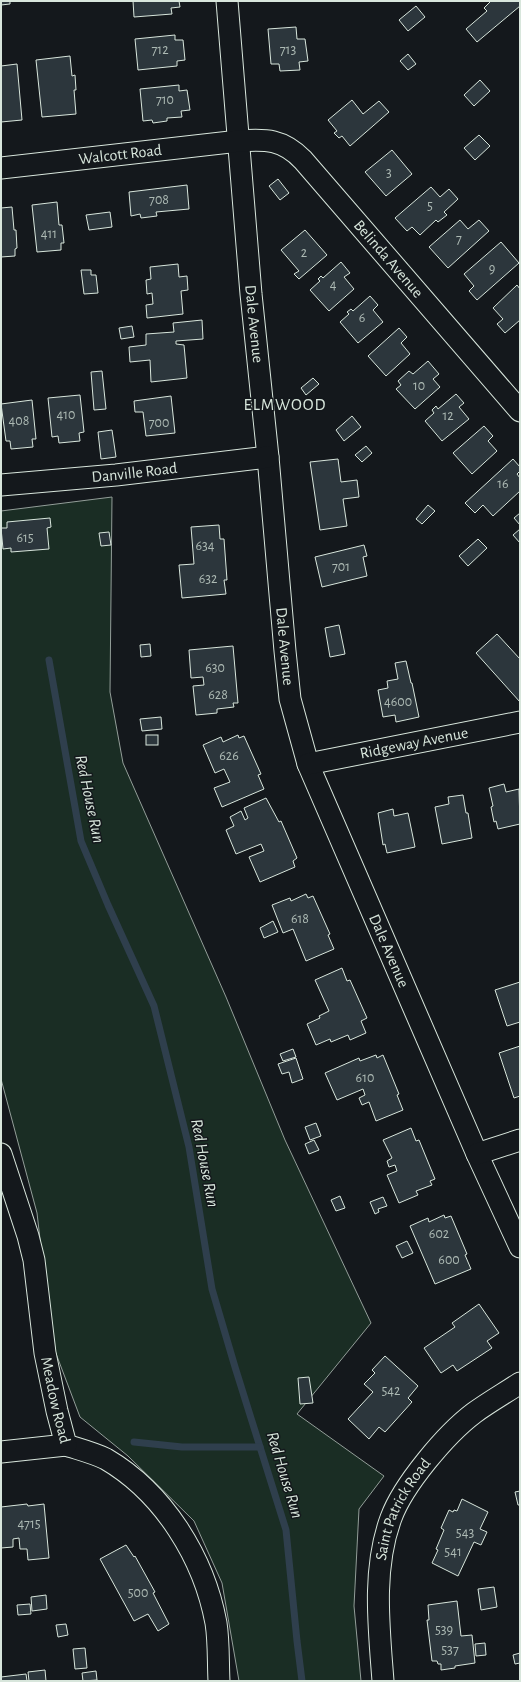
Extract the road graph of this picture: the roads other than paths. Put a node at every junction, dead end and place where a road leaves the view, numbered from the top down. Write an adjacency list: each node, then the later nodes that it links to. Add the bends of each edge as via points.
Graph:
1 (227, 1): 2 (street, Dale Avenue)
2 (239, 141): 3 (street, Walcott Road); 4 (street, Belinda Avenue, via 269,141 294,150); 5 (street, Dale Avenue, via 251,294)
3 (1, 168)
4 (520, 411)
5 (268, 456): 6 (street, Danville Road, via 116,475); 8 (street, Dale Avenue, via 284,651 290,692)
6 (1, 485)
7 (520, 722): 8 (street, Ridgeway Avenue)
8 (308, 764): 11 (street, Dale Avenue)
9 (520, 1140): 11 (street)
10 (1, 1154): 14 (street, Meadow Road, via 34,1260 45,1353)
11 (478, 1154): 12 (street, Dale Avenue)
12 (520, 1247)
13 (520, 1383): 17 (street, Saint Patrick Road, via 473,1414 450,1434 416,1475 392,1517 385,1538 378,1595)
14 (66, 1444): 15 (street); 16 (street, Meadow Road, via 105,1459 126,1474 150,1495 182,1533 200,1570 216,1624)
15 (1, 1452)
16 (219, 1681)
17 (383, 1681)

